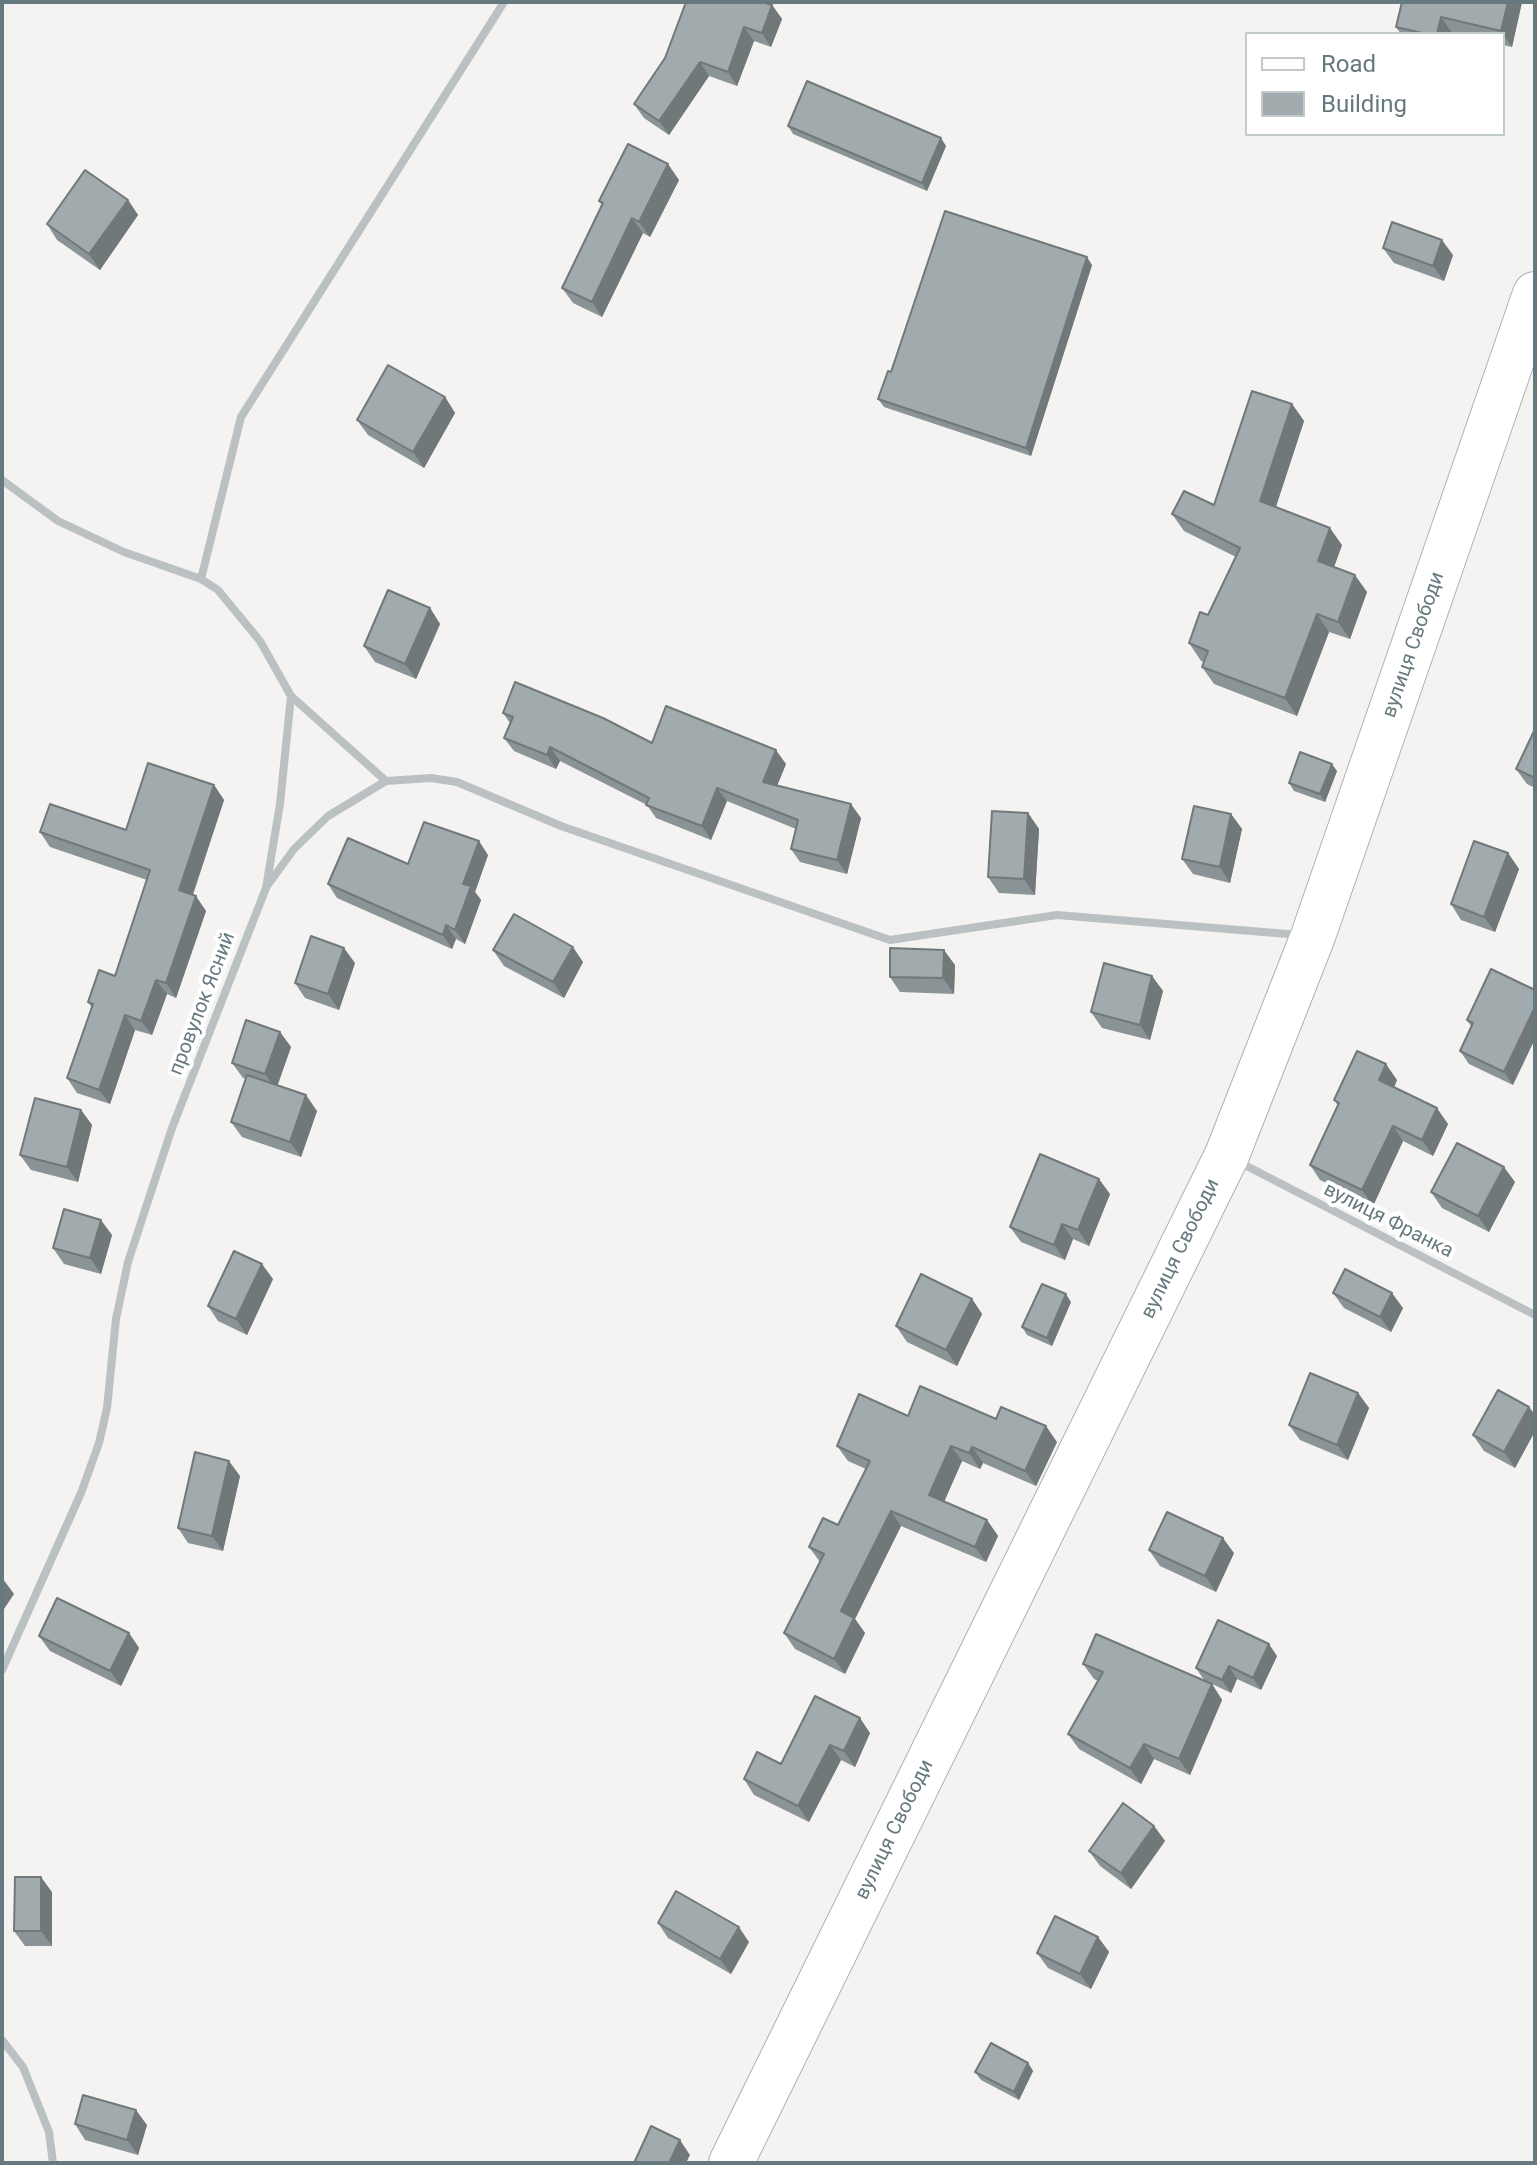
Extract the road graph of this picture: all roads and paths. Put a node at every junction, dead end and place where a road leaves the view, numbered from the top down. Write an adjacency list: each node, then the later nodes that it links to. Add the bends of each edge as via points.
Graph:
1 (504, 2): 4 (street, via 241,417)
2 (1535, 294): 8 (street, вулиця Свободи)
3 (2, 480): 4 (street, via 58,521)
4 (201, 579): 5 (street, via 218,590 260,641)
5 (291, 696): 6 (street); 7 (street, провулок Ясний)
6 (386, 781): 7 (street, via 328,816 294,849); 8 (street, via 457,782 561,826 890,940 1057,915)
7 (266, 888): 11 (street, провулок Ясний, via 172,1128 128,1262 99,1443)
8 (1313, 936): 9 (street, вулиця Свободи)
9 (1227, 1155): 10 (street, вулиця Франка); 14 (street, вулиця Свободи)
10 (1535, 1315)
11 (2, 1670)
12 (2, 2040): 13 (street, via 23,2067 49,2132)
13 (53, 2163)
14 (731, 2163)

